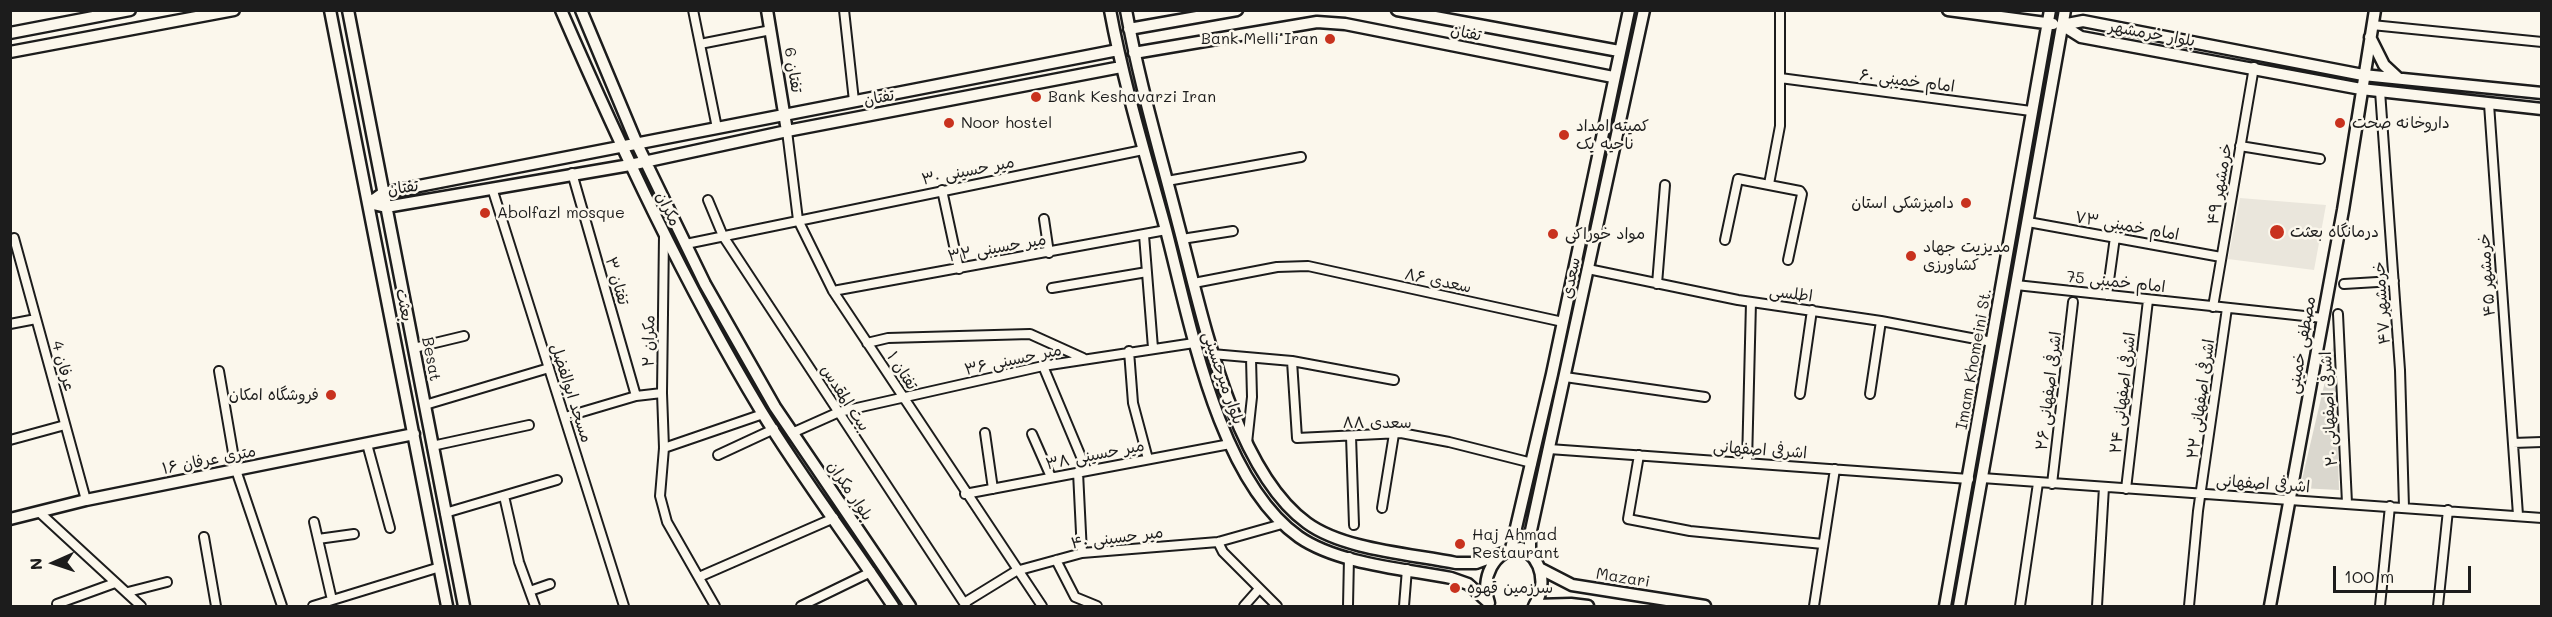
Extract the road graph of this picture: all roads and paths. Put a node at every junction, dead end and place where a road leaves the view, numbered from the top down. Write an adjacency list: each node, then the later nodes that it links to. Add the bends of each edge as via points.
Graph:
1 (130, 10): 28 (main road)
2 (234, 10): 34 (main road)
3 (561, 10): 53 (main road, مکران)
4 (581, 10): 52 (main road, مکران)
5 (693, 10): 31 (street)
6 (767, 10): 27 (main road, تفتان 6)
7 (844, 10): 45 (street)
8 (1110, 10): 32 (main road, بلوار میرحسینی)
9 (1126, 10): 26 (main road, بلوار میرحسینی)
10 (1237, 10): 26 (main road)
11 (1317, 10): 22 (main road)
12 (1397, 10): 33 (main road, تفتان)
13 (1629, 10): 33 (main road, سعدی)
14 (1644, 10): 87 (main road, سعدی)
15 (1780, 10): 40 (street)
16 (1948, 10): 23 (main road)
17 (2050, 10): 23 (main road, Imam Khomeini St.)
18 (2065, 10): 24 (main road, Imam Khomeini St.)
19 (2375, 10): 25 (main road)
20 (348, 11): 21 (main road); 66 (main road, Besat)
21 (332, 13): 68 (main road, بعثت)
22 (1317, 22): 35 (main road, تفتان); 39 (main road, تفتان, via 1346,24)
23 (2047, 23): 24 (main road); 48 (main road, Imam Khomeini St.)
24 (2062, 25): 37 (main road, بلوار خرمشهر, via 2081,37); 38 (main road, بلوار خرمشهر, via 2083,21); 72 (main road, Imam Khomeini St.)
25 (2372, 25): 29 (main road); 30 (street)
26 (1129, 29): 35 (main road, بلوار میرحسینی)
27 (771, 30): 31 (street); 49 (main road, تفتان 6)
28 (10, 33)
29 (2370, 37): 38 (main road); 41 (main road, via 2384,65)
30 (2541, 42)
31 (700, 44): 50 (street)
32 (1118, 50): 36 (main road, بلوار میرحسینی); 45 (main road, تفتان)
33 (1618, 51): 39 (main road, سعدی)
34 (10, 52)
35 (1134, 53): 61 (main road, بلوار میرحسینی)
36 (1121, 67): 51 (main road, تفتان); 55 (main road, بلوار میرحسینی)
37 (2254, 67): 42 (main road, بلوار خرمشهر); 54 (street, خرمشهر ۴۹)
38 (2363, 75): 41 (main road, بلوار خرمشهر); 42 (main road, مصطفی خمینی)
39 (1613, 77): 106 (main road, سعدی)
40 (1780, 78): 48 (street, امام خمینی ۶۰); 62 (street, via 1780,126)
41 (2399, 79): 44 (main road, بلوار خرمشهر)
42 (2361, 89): 43 (main road, بلوار خرمشهر); 104 (main road, مصطفی خمینی)
43 (2380, 91): 46 (main road, بلوار خرمشهر); 89 (street, خرمشهر ۴۷)
44 (2541, 93)
45 (854, 101): 49 (main road, تفتان)
46 (2489, 104): 47 (main road, بلوار خرمشهر); 148 (street, خرمشهر ۴۵)
47 (2541, 109)
48 (2031, 111): 110 (main road, Imam Khomeini St.)
49 (785, 115): 50 (main road, تفتان); 51 (main road, تفتان 6)
50 (717, 128): 52 (main road, تفتان)
51 (787, 131): 58 (main road, تفتان); 71 (street, تفتان ۱)
52 (637, 144): 53 (main road, تفتان); 58 (main road, مکران)
53 (620, 146): 59 (main road, مکران); 66 (main road, تفتان)
54 (2240, 146): 57 (street); 84 (street, خرمشهر ۴۹)
55 (1143, 150): 65 (street, میر حسینی ۳۰); 73 (main road, بلوار میرحسینی)
56 (1301, 157): 61 (street)
57 (2320, 159)
58 (646, 162): 59 (main road, تفتان); 82 (main road, مکران)
59 (630, 165): 60 (main road, تفتان); 75 (main road, مکران)
60 (572, 173): 64 (main road, تفتان); 129 (street, تفتان ۳)
61 (1167, 181): 80 (main road, بلوار میرحسینی)
62 (1769, 184): 81 (street, via 1738,179); 85 (street, via 1801,192)
63 (1665, 185): 91 (street)
64 (492, 188): 69 (main road, تفتان); 121 (street, مسجد ابوالفضل)
65 (942, 190): 71 (street, میر حسینی ۳۰); 86 (street)
66 (383, 193): 68 (main road, تفتان); 69 (main road, Besat)
67 (708, 200): 77 (street, بیت المقدس)
68 (369, 203): 69 (main road, تفتان); 141 (main road, بعثت)
69 (386, 207): 113 (main road, Besat)
70 (1044, 219): 83 (street)
71 (798, 220): 77 (street, میر حسینی ۳۰); 95 (street, تفتان ۱)
72 (2028, 222): 78 (street, امام خمینی ۷۳); 93 (main road, Imam Khomeini St.)
73 (1166, 230): 76 (street, میر حسینی ۳۲); 112 (main road, بلوار میرحسینی)
74 (1233, 231): 80 (street)
75 (664, 235): 126 (street, مکران ۲); 134 (main road, مکران)
76 (1143, 235): 83 (street, میر حسینی ۳۲); 88 (street)
77 (723, 236): 82 (street, میر حسینی ۳۰); 133 (street, بیت المقدس)
78 (2115, 237): 84 (street, امام خمینی ۷۳); 96 (street)
79 (14, 238): 105 (street, عرفان 4)
80 (1182, 239): 90 (main road, بلوار میرحسینی)
81 (1725, 240)
82 (686, 244): 125 (main road, مکران)
83 (1049, 252): 86 (street, میر حسینی ۳۲)
84 (2221, 257): 100 (street, خرمشهر ۴۹)
85 (1788, 261)
86 (959, 269): 95 (street, میر حسینی ۳۲)
87 (1588, 269): 91 (street, اطلسی); 123 (main road, سعدی)
88 (1147, 272): 94 (street); 114 (street)
89 (2394, 281): 92 (street); 178 (street, خرمشهر ۴۷)
90 (1194, 282): 106 (street, سعدی ۸۶, via 1277,267 1308,266); 116 (main road, بلوار میرحسینی)
91 (1657, 284): 98 (street, اطلسی)
92 (2344, 284)
93 (2016, 285): 96 (street, امام خمینی 75); 163 (main road, Imam Khomeini St.)
94 (1052, 288)
95 (833, 291): 111 (street, تفتان ۱)
96 (2107, 295): 97 (street, امام خمینی 75)
97 (2148, 300): 100 (street, امام خمینی 75); 170 (street, اشرفی اصفهانی ۲۴)
98 (1750, 302): 102 (street, اطلسی); 157 (street)
99 (2073, 302): 167 (street, اشرفی اصفهانی ۲۶)
100 (2213, 307): 101 (street, امام خمینی 75)
101 (2227, 308): 104 (street, امام خمینی 75); 171 (street, اشرفی اصفهانی ۲۲)
102 (1812, 310): 107 (street, اطلسی); 127 (street)
103 (2338, 314): 176 (street, اشرفی اصفهانی ۲۰)
104 (2324, 318): 174 (main road, مصطفی خمینی)
105 (36, 319): 108 (street); 136 (street, عرفان 4)
106 (1563, 321): 158 (main road, سعدی)
107 (1881, 321): 110 (street, اطلسی); 128 (street)
108 (10, 324)
109 (464, 336): 113 (street)
110 (1992, 342): 164 (main road, Imam Khomeini St.)
111 (867, 343): 117 (street, via 888,338 1030,334); 131 (street, تفتان ۱)
112 (1194, 343): 114 (street, میر حسینی ۳۶); 150 (main road, بلوار میرحسینی)
113 (414, 348): 132 (main road, Besat)
114 (1153, 348): 115 (street, میر حسینی ۳۶)
115 (1129, 351): 117 (street, میر حسینی ۳۶); 156 (street, via 1133,403)
116 (1212, 354): 118 (street); 147 (main road, بلوار میرحسینی)
117 (1083, 358): 120 (street, میر حسینی ۳۶)
118 (1251, 358): 119 (street); 147 (street)
119 (1292, 361): 124 (street); 144 (street, سعدی ۸۸, via 1297,438)
120 (1043, 366): 131 (street, میر حسینی ۳۶); 161 (street)
121 (549, 368): 132 (street); 135 (street, مسجد ابوالفضل)
122 (219, 371): 160 (street)
123 (1565, 376): 130 (street); 153 (main road, سعدی)
124 (1394, 380)
125 (765, 391): 139 (main road, بلوار مکران)
126 (662, 393): 129 (street); 152 (street, مکران ۲)
127 (1800, 394)
128 (1870, 394)
129 (636, 396): 135 (street)
130 (1706, 397)
131 (902, 398): 133 (street, میر حسینی ۳۶); 172 (street, تفتان ۱)
132 (425, 405): 151 (main road, Besat)
133 (838, 412): 139 (street, میر حسینی ۳۶); 220 (street, بیت المقدس)
134 (763, 414): 138 (main road, بلوار مکران); 152 (street)
135 (565, 417): 228 (street, مسجد ابوالفضل)
136 (65, 425): 145 (street); 175 (street, عرفان 4)
137 (529, 425): 151 (street)
138 (774, 429): 154 (street); 184 (main road, بلوار مکران)
139 (792, 433): 190 (main road, بلوار مکران)
140 (985, 433): 169 (street)
141 (414, 434): 149 (main road, ۱۶ متری عرفان); 203 (main road, بعثت)
142 (1032, 434): 162 (street)
143 (1394, 434): 144 (street, سعدی ۸۸); 158 (street, سعدی ۸۸, via 1449,442); 179 (street)
144 (1352, 436): 189 (street)
145 (10, 440)
146 (2541, 442): 148 (street)
147 (1247, 443): 198 (main road, بلوار میرحسینی, via 1293,513 1333,537 1456,563 1476,563)
148 (2513, 443): 183 (street, خرمشهر ۴۵)
149 (367, 444): 160 (main road, ۱۶ متری عرفان); 191 (street)
150 (1230, 444): 156 (street, میر حسینی ۳۸); 188 (main road, بلوار میرحسینی)
151 (432, 446): 182 (main road, Besat)
152 (664, 448): 208 (street, مکران ۲, via 660,496)
153 (1549, 449): 155 (street, اشرفی اصفهانی); 200 (main road, سعدی, via 1530,535)
154 (718, 455)
155 (1639, 455): 157 (street, اشرفی اصفهانی); 197 (street, via 1628,519 1690,531)
156 (1148, 459): 161 (street, میر حسینی ۳۸)
157 (1747, 462): 159 (street, اشرفی اصفهانی)
158 (1532, 463): 198 (main road, سعدی)
159 (1835, 469): 164 (street, اشرفی اصفهانی); 197 (street)
160 (236, 470): 175 (main road, ۱۶ متری عرفان); 223 (street)
161 (1082, 472): 162 (street, میر حسینی ۳۸); 199 (street)
162 (1051, 477): 169 (street, میر حسینی ۳۸)
163 (1982, 478): 166 (street, اشرفی اصفهانی); 244 (main road, Imam Khomeini St.)
164 (1969, 479): 243 (main road, Imam Khomeini St.)
165 (557, 480): 173 (street)
166 (2038, 483): 167 (street, اشرفی اصفهانی); 245 (street)
167 (2052, 484): 168 (street, اشرفی اصفهانی)
168 (2104, 487): 170 (street, اشرفی اصفهانی); 246 (street)
169 (993, 489): 172 (street, میر حسینی ۳۸)
170 (2126, 489): 171 (street, اشرفی اصفهانی)
171 (2202, 493): 174 (street, اشرفی اصفهانی); 247 (street, اشرفی اصفهانی ۲۲)
172 (965, 494): 206 (street, تفتان ۱)
173 (504, 496): 182 (street); 215 (street)
174 (2289, 498): 176 (street, اشرفی اصفهانی); 248 (main road, مصطفی خمینی)
175 (86, 500): 181 (main road, ۱۶ متری عرفان)
176 (2348, 503): 177 (street, اشرفی اصفهانی)
177 (2390, 506): 178 (street, اشرفی اصفهانی); 249 (street)
178 (2404, 507): 180 (street, اشرفی اصفهانی)
179 (1382, 508)
180 (2448, 510): 183 (street, اشرفی اصفهانی); 250 (street)
181 (39, 512): 186 (main road, ۱۶ متری عرفان); 210 (street)
182 (445, 513): 212 (main road, Besat)
183 (2518, 516): 185 (street, اشرفی اصفهانی)
184 (834, 518): 193 (main road, بلوار مکران); 208 (street)
185 (2541, 518)
186 (10, 519)
187 (314, 522): 195 (street)
188 (1282, 524): 196 (street, میر حسینی ۴۰); 201 (main road, بلوار میرحسینی, via 1328,552)
189 (1354, 525)
190 (856, 527): 193 (main road); 232 (main road, بلوار مکران)
191 (390, 528)
192 (354, 534): 195 (street)
193 (845, 534): 207 (main road, بلوار مکران)
194 (204, 537): 222 (street)
195 (318, 539): 217 (street)
196 (1218, 542): 199 (street, میر حسینی ۴۰); 214 (street, via 1222,552)
197 (1823, 544): 242 (street)
198 (1507, 551): 200 (main road, via 1521,548); 219 (main road, سعدی, via 1491,566 1486,580)
199 (1082, 553): 202 (street, میر حسینی ۴۰)
200 (1530, 553): 204 (main road)
201 (1349, 557): 205 (main road, بلوار میرحسینی); 237 (street)
202 (1056, 560): 206 (street, میر حسینی ۴۰); 234 (street, via 1075,597)
203 (440, 567): 213 (main road, بعثت); 217 (street)
204 (1539, 568): 239 (main road, via 1541,591); 241 (main road, Mazari, via 1572,585)
205 (1407, 569): 219 (main road, بلوار میرحسینی, via 1468,584); 238 (street)
206 (1016, 571): 220 (street, میر حسینی ۴۰); 233 (street, تفتان ۱)
207 (871, 572): 230 (street); 231 (main road, بلوار مکران)
208 (699, 578): 229 (street, مکران ۲)
209 (167, 582): 216 (street)
210 (115, 583): 216 (street); 218 (street)
211 (550, 584): 215 (street)
212 (459, 585): 213 (main road); 226 (main road, Besat)
213 (444, 589): 225 (main road, بعثت)
214 (1259, 589): 235 (street); 236 (street)
215 (530, 591): 227 (street)
216 (128, 592): 221 (street)
217 (332, 600): 224 (street)
218 (57, 604)
219 (1489, 604)
220 (965, 605)
221 (141, 606)
222 (216, 606)
223 (282, 606)
224 (313, 606)
225 (447, 606)
226 (464, 606)
227 (535, 606)
228 (624, 606)
229 (716, 606)
230 (801, 606)
231 (893, 606)
232 (910, 606)
233 (1041, 606)
234 (1097, 606)
235 (1244, 606)
236 (1277, 606)
237 (1348, 606)
238 (1404, 606)
239 (1535, 606): 240 (main road, Mazari)
240 (1588, 606)
241 (1705, 606)
242 (1814, 606)
243 (1945, 606)
244 (1959, 606)
245 (2020, 606)
246 (2097, 606)
247 (2189, 606)
248 (2270, 606)
249 (2380, 606)
250 (2438, 606)

